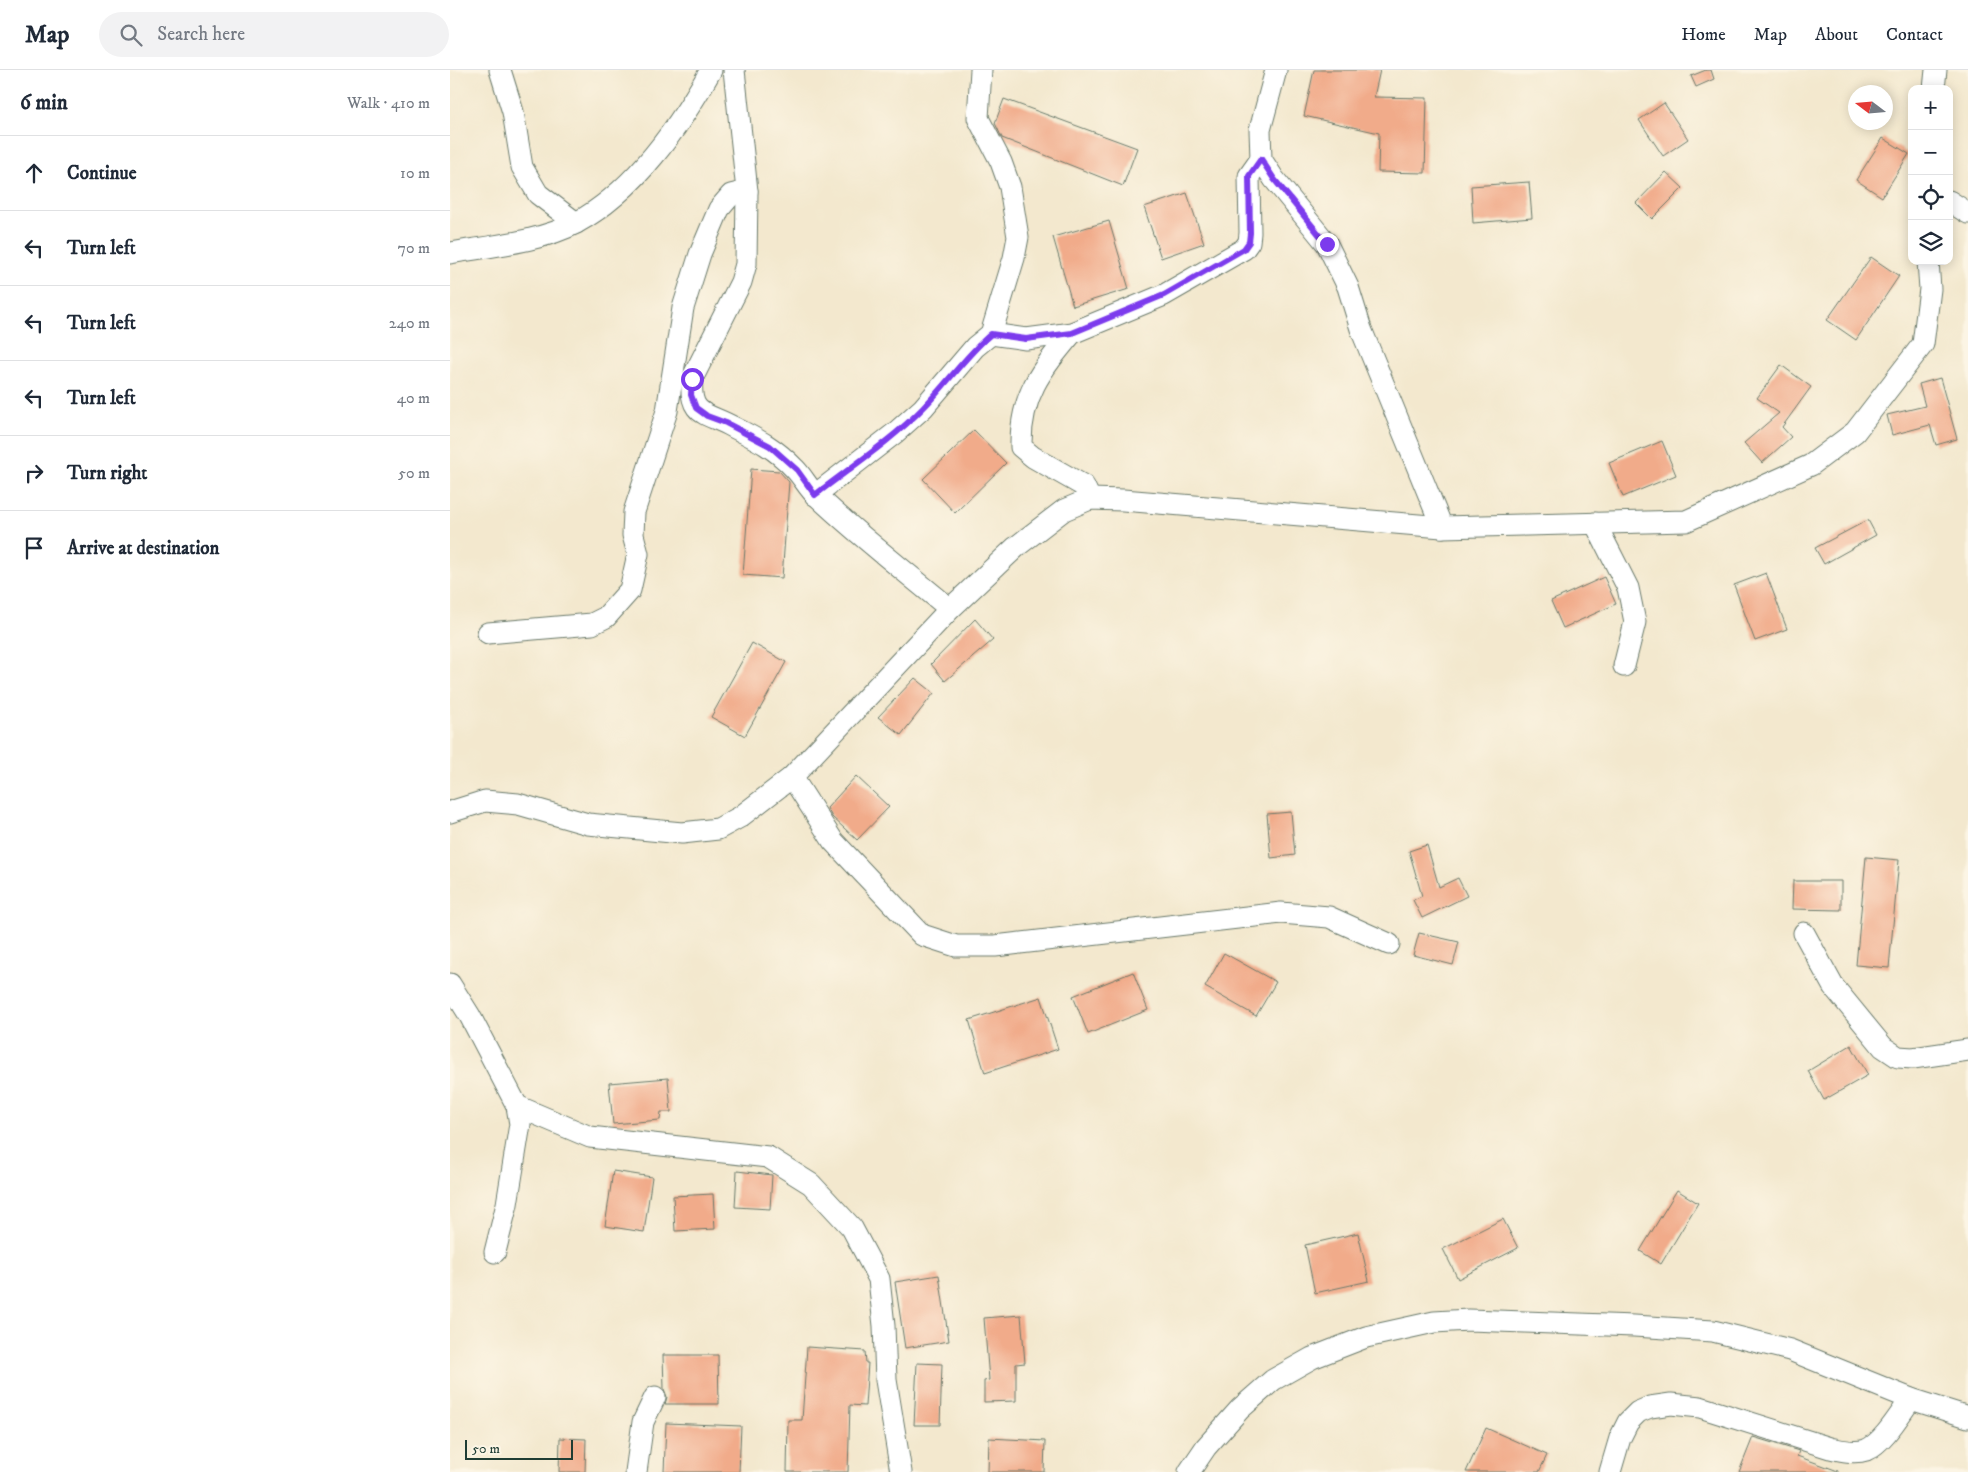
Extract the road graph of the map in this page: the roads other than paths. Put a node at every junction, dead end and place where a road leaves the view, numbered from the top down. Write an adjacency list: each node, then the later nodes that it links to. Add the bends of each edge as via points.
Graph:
1 (500, 70): 12 (street, via 513,112 522,167 538,194)
2 (712, 70): 12 (street, via 689,109 646,163 611,200)
3 (734, 70): 9 (street)
4 (981, 70): 16 (street, via 978,118 1001,162 1010,188 1018,237)
5 (1276, 70): 8 (street, via 1260,130)
6 (1936, 70): 7 (street)
7 (1934, 85)
8 (1261, 159): 15 (street, via 1249,176 1250,233 1244,249 1164,295); 20 (street, via 1331,252 1348,287 1361,330)
9 (748, 191): 17 (street, via 746,264 741,282 692,379 691,395 696,408 707,416 770,446 797,470); 22 (street, via 731,195 719,209 683,308 667,411 634,512 633,536 638,554 630,590 606,617 592,624)
10 (1953, 204): 11 (street)
11 (1968, 213)
12 (576, 223): 13 (street, via 543,236)
13 (450, 253)
14 (1928, 265): 19 (street, via 1930,289 1923,344 1854,432 1811,465 1686,521)
15 (1072, 333): 16 (street, via 1026,339); 18 (street, via 1043,368 1031,391 1020,431 1021,447 1084,486)
16 (991, 334): 17 (street, via 909,421)
17 (815, 495): 21 (street)
18 (1090, 499): 20 (street); 21 (street, via 1064,510 1016,547)
19 (1595, 523): 20 (street); 23 (street, via 1630,597 1635,622)
20 (1442, 527)
21 (950, 609): 24 (street)
22 (488, 633)
23 (1624, 666)
24 (792, 777): 25 (street, via 740,817 718,829 682,832 588,824 518,804 485,801); 27 (street, via 833,841 922,935 956,946 995,946 1280,913 1329,917)
25 (450, 812)
26 (1804, 933): 29 (street, via 1833,986 1883,1047 1898,1057 1913,1058)
27 (1389, 944)
28 (450, 984): 30 (street)
29 (1968, 1050)
30 (517, 1106): 31 (street, via 520,1124 507,1204); 36 (street, via 590,1137 768,1157 811,1184 852,1228 879,1280 886,1380)
31 (495, 1252)
32 (655, 1397): 35 (street, via 644,1422)
33 (1911, 1399): 34 (street); 37 (street, via 1790,1350 1713,1331 1489,1321 1434,1322 1366,1337 1312,1358 1273,1380 1240,1409 1206,1447); 38 (street, via 1879,1441 1866,1450 1850,1452 1700,1407 1671,1404 1650,1407 1638,1412 1628,1422)
34 (1968, 1417)
35 (636, 1472)
36 (901, 1472)
37 (1189, 1472)
38 (1610, 1472)

